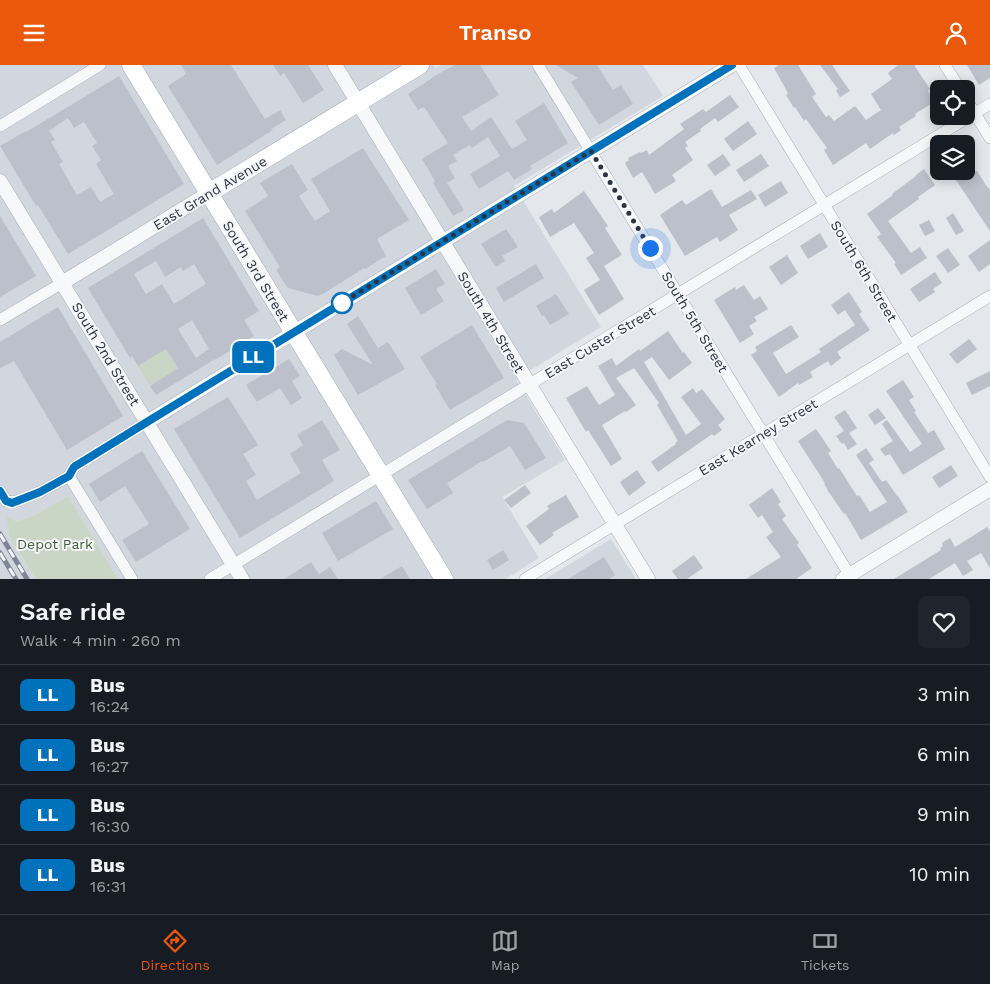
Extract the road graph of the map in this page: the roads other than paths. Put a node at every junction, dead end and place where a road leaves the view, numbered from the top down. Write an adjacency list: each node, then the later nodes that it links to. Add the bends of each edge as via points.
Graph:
1 (100, 65): 14 (street)
2 (131, 65): 18 (main road, South 3rd Street)
3 (335, 65): 10 (street, South 4th Street)
4 (420, 65): 10 (main road, East Grand Avenue)
5 (538, 65): 16 (street, South 5th Street)
6 (732, 65): 16 (street)
7 (739, 65): 19 (street, South 6th Street)
8 (945, 65): 9 (street)
9 (954, 80)
10 (358, 103): 18 (main road, East Grand Avenue); 20 (street, South 4th Street)
11 (990, 104): 12 (street, East Custer Street)
12 (975, 113): 15 (street)
13 (955, 125): 19 (street, East Custer Street)
14 (0, 126)
15 (990, 138)
16 (591, 151): 20 (street); 22 (street, South 5th Street)
17 (0, 181): 21 (street, South 2nd Street)
18 (209, 193): 21 (street, East Grand Avenue); 25 (main road, South 3rd Street)
19 (824, 205): 22 (street, East Custer Street); 26 (street, South 6th Street)
20 (442, 241): 25 (street); 27 (street, South 4th Street)
21 (62, 283): 24 (street, East Grand Avenue); 28 (street, South 2nd Street)
22 (678, 294): 27 (street, East Custer Street); 29 (street, South 5th Street)
23 (990, 296): 26 (street, East Kearney Street)
24 (0, 320)
25 (294, 332): 28 (street); 30 (main road, South 3rd Street)
26 (910, 345): 29 (street, East Kearney Street); 32 (street, South 6th Street)
27 (530, 384): 30 (street, East Custer Street); 35 (street, South 4th Street)
28 (147, 422): 31 (street, via 74,467); 36 (street, South 2nd Street)
29 (764, 434): 35 (street, East Kearney Street); 37 (street, South 5th Street)
30 (381, 475): 36 (street, East Custer Street); 41 (main road, South 3rd Street)
31 (69, 476): 34 (street, via 12,503); 38 (street)
32 (990, 477)
33 (990, 489): 37 (street)
34 (3, 496)
35 (615, 525): 42 (street, East Kearney Street); 43 (street, South 4th Street)
36 (234, 565): 39 (street, East Custer Street); 40 (street, South 2nd Street)
37 (848, 578)
38 (132, 579)
39 (210, 579)
40 (242, 579)
41 (444, 579)
42 (525, 579)
43 (648, 579)

